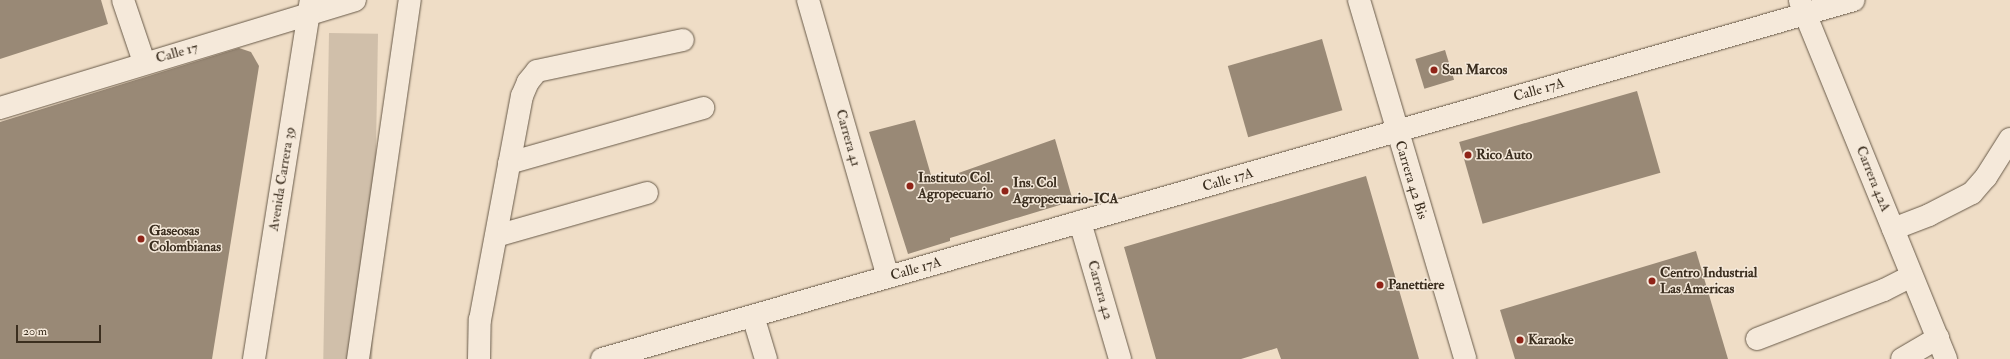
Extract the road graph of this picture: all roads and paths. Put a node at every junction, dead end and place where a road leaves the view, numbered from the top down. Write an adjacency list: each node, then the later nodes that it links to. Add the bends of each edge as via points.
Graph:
1 (123, 0): 10 (street)
2 (355, 0): 7 (street, Calle 17)
3 (410, 0): 26 (street)
4 (808, 0): 21 (street, Carrera 41)
5 (1359, 0): 13 (street, Carrera 42 Bis)
6 (1854, 0): 8 (street, Calle 17A)
7 (310, 7): 10 (street, Calle 17); 25 (street, Avenida Carrera 39)
8 (1802, 7): 13 (street, Calle 17A); 18 (street, Carrera 42A)
9 (683, 40): 15 (street, via 537,71 528,82 522,96)
10 (144, 62): 11 (street, Calle 17)
11 (0, 108)
12 (703, 108): 15 (street)
13 (1397, 131): 17 (street, Calle 17A); 31 (street, Carrera 42 Bis)
14 (2010, 139): 18 (street, via 1986,177 1972,193 1930,215)
15 (509, 163): 19 (street)
16 (647, 193): 19 (street)
17 (1080, 222): 21 (street, Calle 17A); 30 (street, Carrera 42)
18 (1893, 229): 20 (street, Carrera 42A)
19 (496, 236): 27 (street, via 480,320)
20 (1912, 276): 23 (street, Carrera 42A); 24 (street, via 1884,290)
21 (888, 277): 22 (street, Calle 17A)
22 (753, 316): 28 (street, Calle 17A); 29 (street)
23 (1938, 338): 32 (street); 33 (street, Carrera 42A)
24 (1757, 339)
25 (254, 359)
26 (358, 359)
27 (478, 359)
28 (602, 359)
29 (766, 359)
30 (1120, 359)
31 (1465, 359)
32 (1902, 359)
33 (1946, 359)

